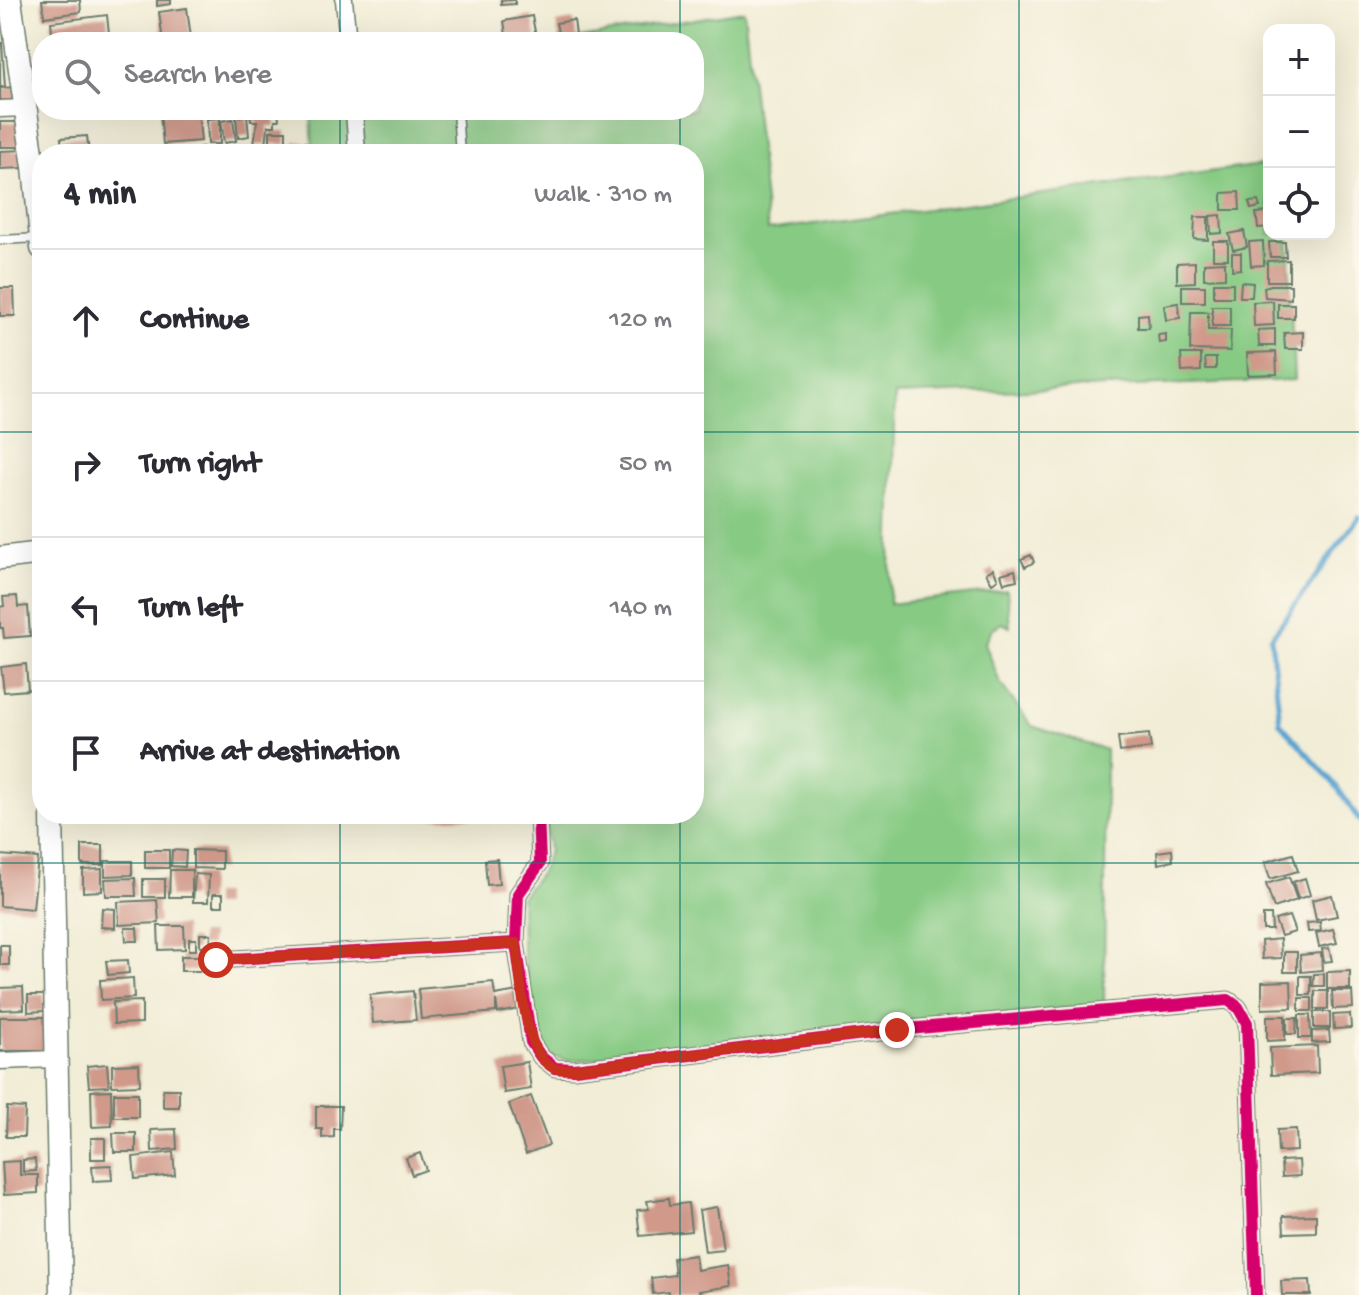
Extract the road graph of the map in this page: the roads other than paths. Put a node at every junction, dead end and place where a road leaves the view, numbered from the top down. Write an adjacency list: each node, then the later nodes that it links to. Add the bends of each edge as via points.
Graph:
1 (10, 0): 4 (main road)
2 (344, 0): 3 (street)
3 (347, 32)
4 (26, 108): 5 (street); 10 (main road)
5 (0, 109)
6 (355, 120): 8 (street)
7 (458, 120): 9 (lane)
8 (356, 144)
9 (459, 144)
10 (32, 152)
11 (32, 238): 12 (lane)
12 (0, 240)
13 (32, 554): 14 (main road)
14 (0, 558)
15 (52, 824): 19 (main road)
16 (538, 824): 17 (street, via 540,863 518,894)
17 (516, 943): 18 (street); 22 (street, via 531,1042 555,1068 1228,1000 1247,1023)
18 (216, 960)
19 (56, 1059): 20 (street); 21 (main road)
20 (0, 1061)
21 (61, 1295)
22 (1256, 1295)

